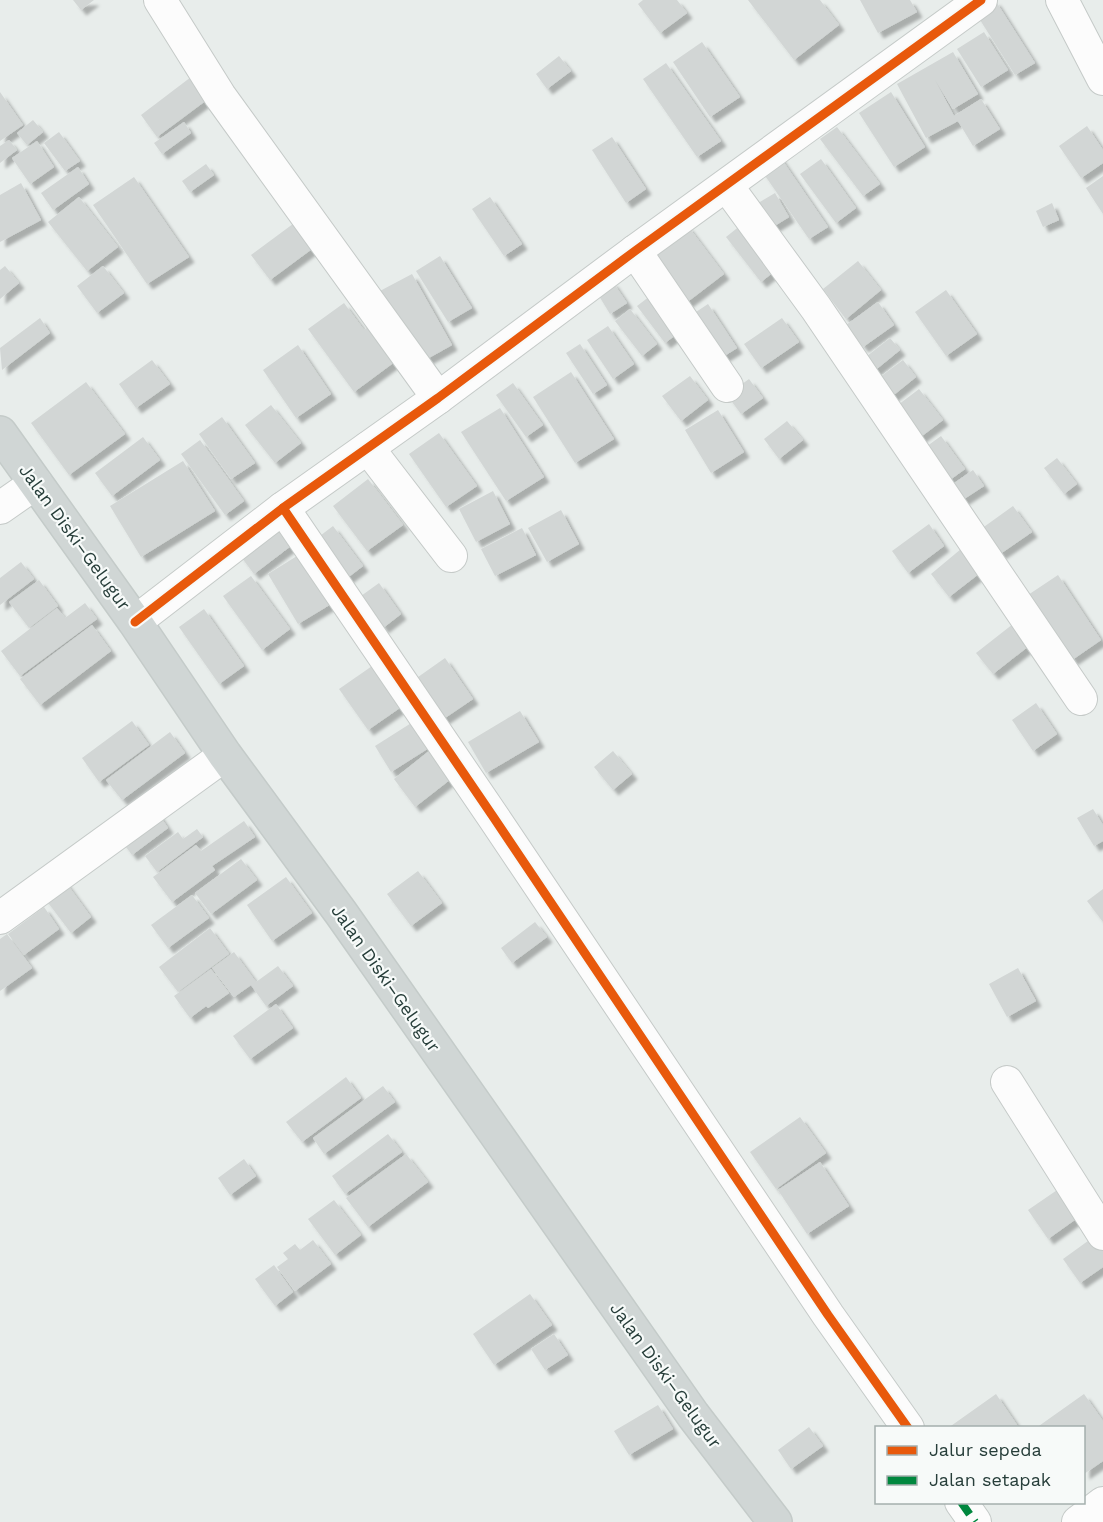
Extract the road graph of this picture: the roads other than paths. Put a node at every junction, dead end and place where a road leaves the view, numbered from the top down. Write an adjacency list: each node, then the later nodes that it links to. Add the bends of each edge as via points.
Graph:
1 (160, 0): 9 (street, via 220,96)
2 (981, 0): 4 (street)
3 (1062, 0): 5 (street)
4 (950, 9): 6 (street)
5 (1103, 79)
6 (727, 186): 7 (street); 17 (street, via 816,308)
7 (635, 251): 8 (street); 9 (street)
8 (727, 386)
9 (438, 398): 11 (street)
10 (0, 433): 12 (main road, Jalan Diski–Gelugur)
11 (368, 448): 14 (street); 15 (street)
12 (36, 483): 13 (street); 16 (main road, Jalan Diski–Gelugur)
13 (0, 508)
14 (283, 508): 16 (street); 22 (street)
15 (450, 556)
16 (135, 622): 18 (main road, Jalan Diski–Gelugur)
17 (1081, 699)
18 (225, 755): 19 (street); 25 (main road, Jalan Diski–Gelugur, via 341,913 693,1415)
19 (0, 918)
20 (1007, 1082): 21 (street)
21 (1103, 1234)
22 (907, 1426)
23 (1103, 1503): 27 (street)
24 (962, 1504): 26 (street)
25 (775, 1522)
26 (975, 1522)
27 (1078, 1522)

